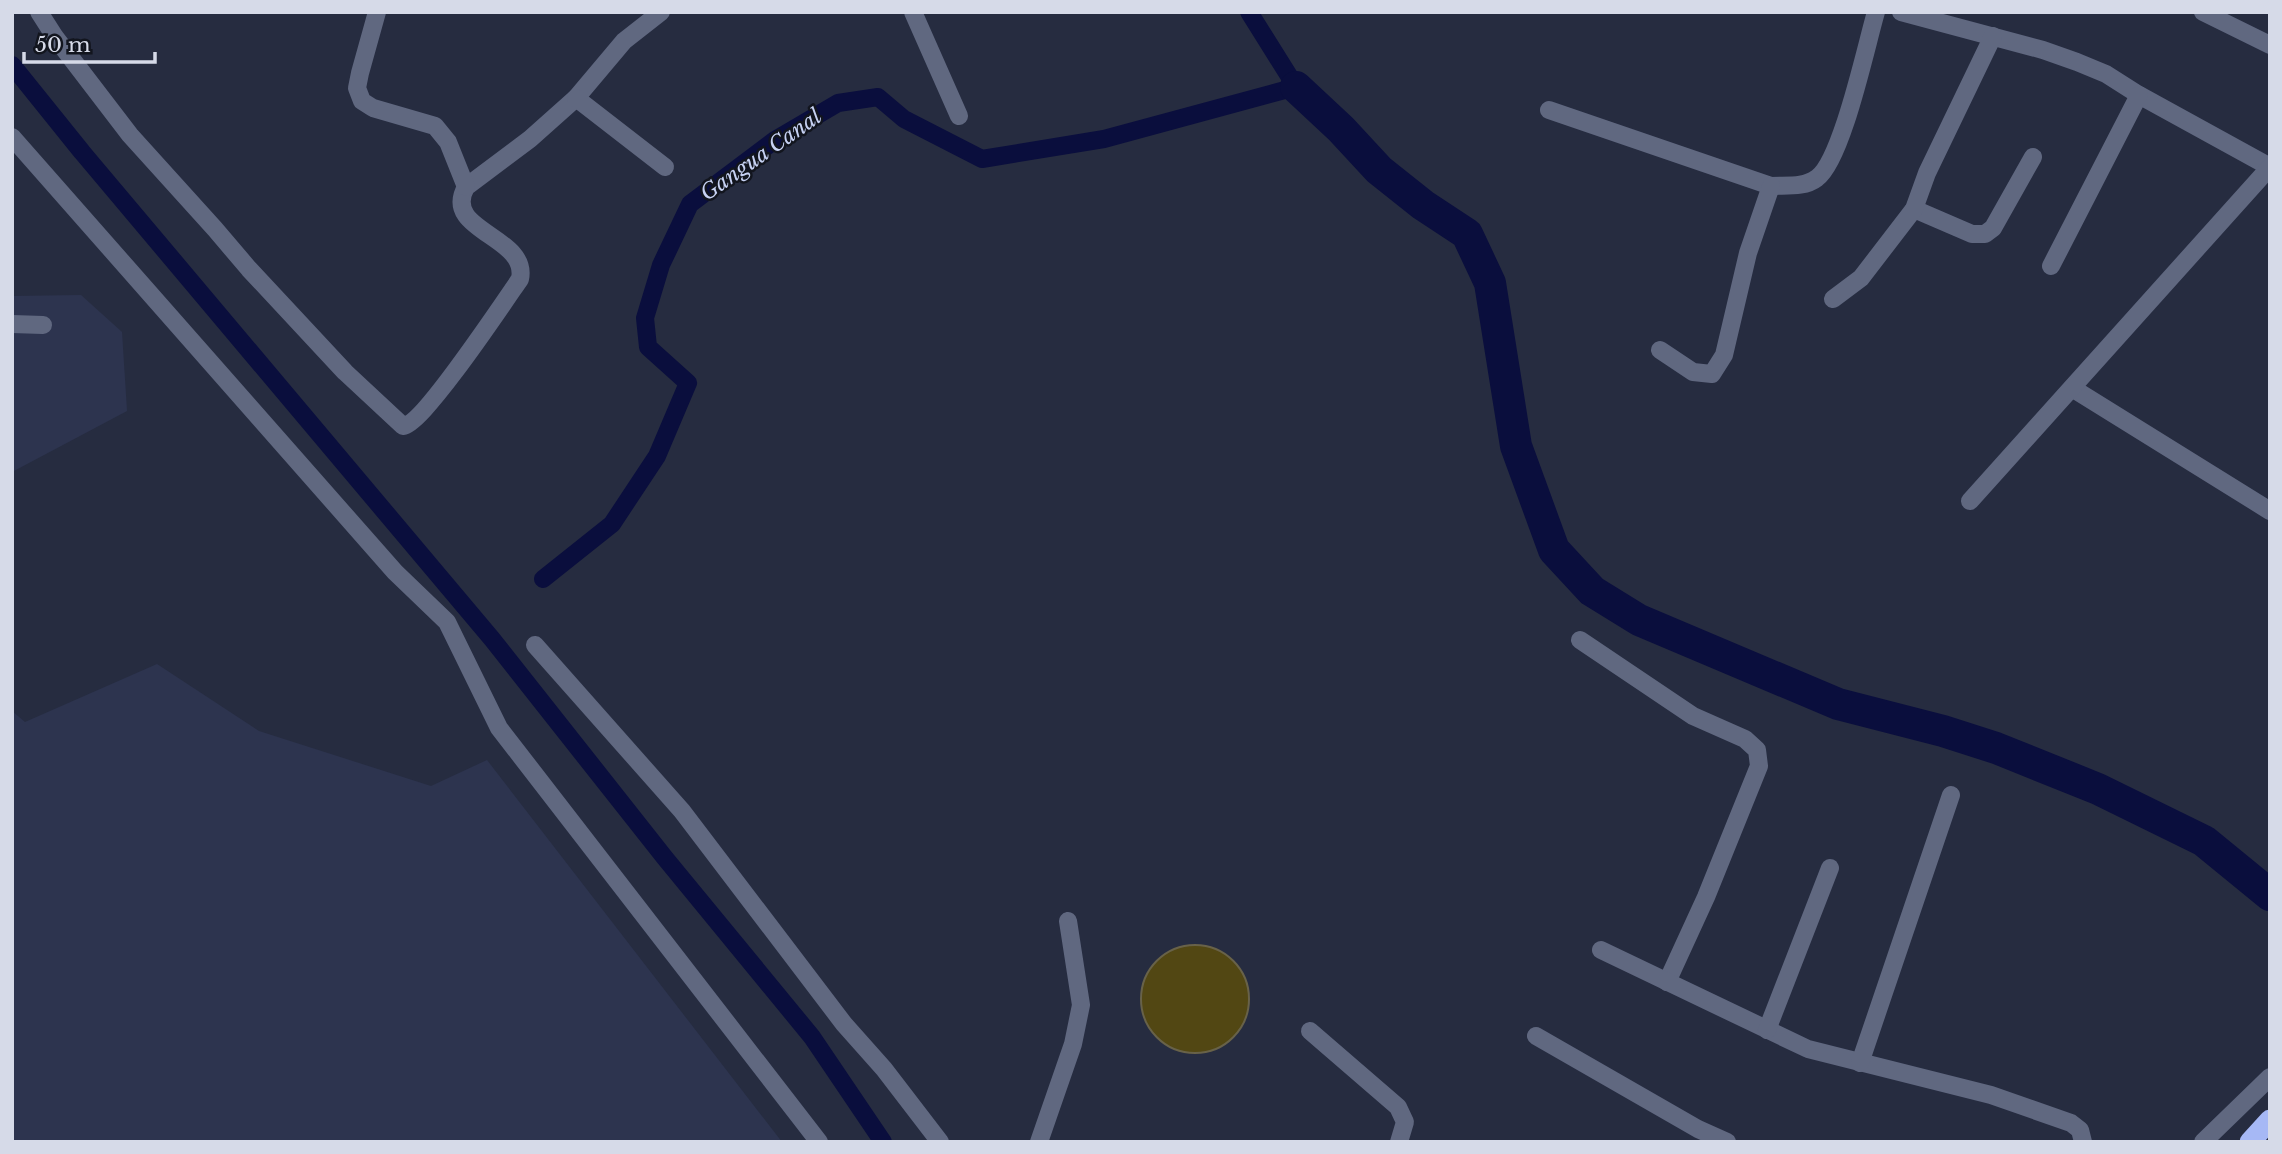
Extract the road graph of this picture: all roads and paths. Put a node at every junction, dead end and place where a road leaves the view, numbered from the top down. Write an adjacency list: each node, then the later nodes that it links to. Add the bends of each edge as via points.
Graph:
1 (39, 12): 18 (street, via 130,135 345,372 403,426 412,423 434,398 520,279 522,269 516,256 464,215 460,204)
2 (377, 12): 18 (street, via 357,88 362,101 435,126 448,142)
3 (660, 12): 11 (street, via 624,41)
4 (913, 12): 13 (street)
5 (1875, 12): 19 (street, via 1828,165 1807,184)
6 (1901, 12): 8 (street)
7 (2203, 12): 9 (street)
8 (1993, 36): 10 (street, via 2077,62); 20 (street)
9 (2270, 45)
10 (2139, 96): 17 (street); 21 (street)
11 (576, 98): 16 (street); 18 (street)
12 (1549, 110): 19 (street)
13 (959, 116)
14 (12, 137): 42 (street, via 395,572 447,622 499,728)
15 (2034, 157): 20 (street, via 1993,228 1985,234 1972,234)
16 (665, 167)
17 (2270, 167): 26 (street)
18 (466, 187)
19 (1770, 187): 25 (street, via 1748,253 1724,355 1712,374 1693,372)
20 (1914, 209): 22 (street, via 1861,278)
21 (2051, 267)
22 (1833, 299)
23 (12, 324): 24 (street)
24 (43, 325)
25 (1660, 350)
26 (2072, 387): 27 (street); 28 (street)
27 (1970, 501)
28 (2270, 511)
29 (1580, 640): 35 (street, via 1693,716 1745,738 1759,756 1759,766 1706,897)
30 (535, 645): 43 (street, via 673,800)
31 (1951, 795): 39 (street)
32 (1830, 868): 36 (street)
33 (1068, 921): 44 (street, via 1081,1005 1073,1044)
34 (1601, 950): 35 (street)
35 (1667, 982): 36 (street)
36 (1767, 1030): 39 (street, via 1808,1049)
37 (1310, 1031): 45 (street, via 1398,1107 1405,1122)
38 (1536, 1036): 46 (street)
39 (1860, 1063): 47 (street, via 1991,1095 2060,1119 2080,1130)
40 (2270, 1077): 48 (street)
41 (2270, 1120): 49 (highway)
42 (819, 1142)
43 (940, 1142)
44 (1039, 1142)
45 (1399, 1142)
46 (1727, 1142)
47 (2083, 1142)
48 (2203, 1142)
49 (2250, 1142)

